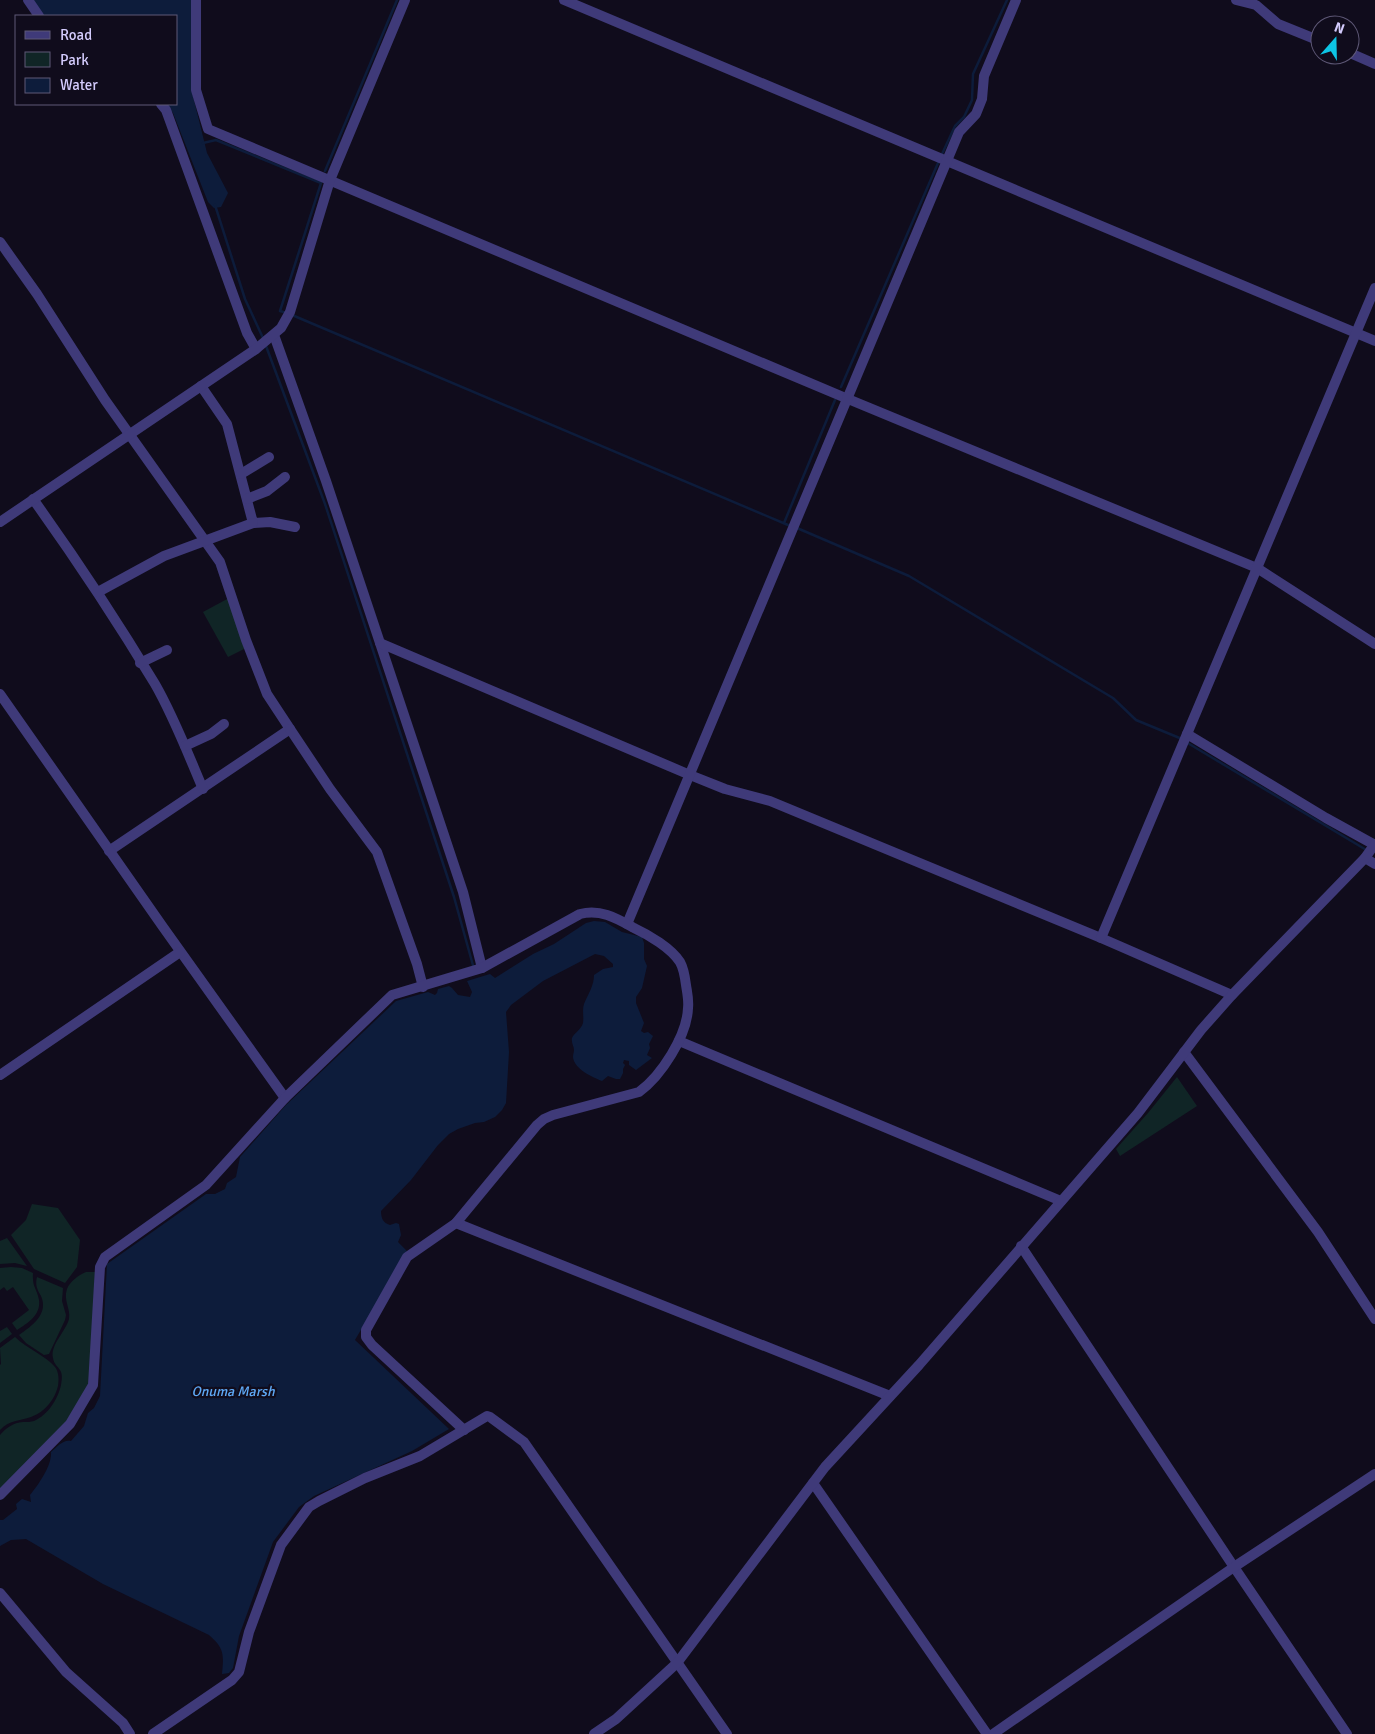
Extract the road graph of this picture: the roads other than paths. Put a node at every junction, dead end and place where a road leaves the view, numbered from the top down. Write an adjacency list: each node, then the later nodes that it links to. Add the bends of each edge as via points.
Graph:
1 (28, 0): 7 (street)
2 (196, 0): 13 (street, via 196,90 208,129)
3 (405, 0): 13 (street)
4 (564, 0): 12 (street)
5 (1016, 0): 12 (street, via 984,76 982,99 976,114 959,132)
6 (1236, 0): 8 (street, via 1256,5 1278,24)
7 (38, 15)
8 (1310, 37)
9 (1360, 57): 10 (street)
10 (1375, 64)
11 (161, 105): 19 (street, via 166,110 247,333)
12 (947, 160): 16 (street); 21 (street)
13 (330, 180): 17 (street, via 288,315); 21 (street)
14 (0, 242): 22 (street)
15 (1375, 288): 16 (street)
16 (1356, 333): 18 (street); 32 (street)
17 (273, 336): 19 (street); 34 (street)
18 (1375, 341)
19 (259, 347): 20 (street)
20 (201, 386): 22 (street); 24 (street, via 228,424)
21 (848, 399): 32 (street); 43 (street)
22 (130, 433): 26 (street); 31 (street)
23 (269, 457): 24 (street)
24 (240, 474): 27 (street)
25 (285, 477): 27 (street, via 267,491)
26 (33, 498): 28 (street); 33 (street)
27 (247, 499): 29 (street)
28 (0, 522)
29 (253, 523): 30 (street, via 270,522); 31 (street)
30 (294, 527)
31 (204, 541): 33 (street, via 164,556); 40 (street, via 220,562 267,694)
32 (1257, 568): 35 (street); 41 (street)
33 (98, 592): 37 (street)
34 (380, 643): 43 (street); 51 (street, via 463,892)
35 (1375, 644)
36 (168, 650): 37 (street)
37 (140, 663): 42 (street, via 155,685)
38 (0, 694): 46 (street)
39 (224, 724): 42 (street)
40 (290, 729): 44 (street); 52 (street, via 377,852 418,964)
41 (1185, 739): 45 (street, via 1326,818); 49 (street)
42 (185, 746): 44 (street)
43 (690, 775): 48 (street); 49 (street, via 770,801)
44 (203, 789): 46 (street)
45 (1372, 849): 47 (street); 53 (street)
46 (109, 851): 50 (street)
47 (1375, 864)
48 (627, 924): 51 (street, via 602,913 580,914); 54 (street, via 650,936 680,962 685,973 688,1009)
49 (1101, 938): 53 (street)
50 (180, 952): 56 (street); 57 (street)
51 (477, 970): 52 (street)
52 (423, 987): 57 (street, via 392,995)
53 (1232, 995): 55 (street)
54 (679, 1041): 58 (street); 59 (street, via 656,1075 639,1092 544,1119)
55 (1184, 1052): 58 (street, via 1138,1113); 61 (street, via 1318,1232)
56 (0, 1075)
57 (285, 1098): 66 (street, via 206,1185 102,1261 93,1385 65,1430)
58 (1061, 1201): 60 (street)
59 (456, 1223): 62 (street); 63 (street, via 407,1257 370,1321 366,1337)
60 (1021, 1246): 62 (street); 67 (street)
61 (1375, 1319)
62 (890, 1396): 65 (street)
63 (464, 1430): 69 (street, via 486,1416 524,1442); 71 (street, via 420,1456 365,1478 310,1507 281,1545 238,1672 232,1680)
64 (1375, 1474): 67 (street)
65 (813, 1483): 69 (street); 74 (street)
66 (0, 1495)
67 (1234, 1567): 75 (street); 76 (street)
68 (0, 1594): 70 (street, via 66,1672)
69 (678, 1663): 72 (street, via 616,1719); 73 (street)
70 (130, 1733)
71 (153, 1734)
72 (594, 1734)
73 (727, 1734)
74 (987, 1734)
75 (992, 1734)
76 (1347, 1734)

